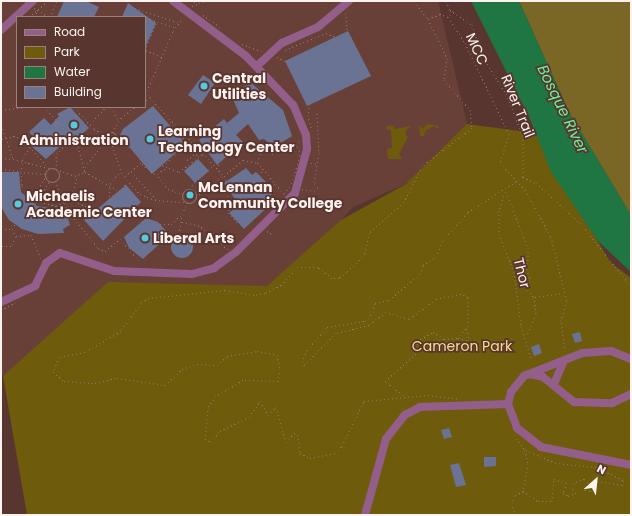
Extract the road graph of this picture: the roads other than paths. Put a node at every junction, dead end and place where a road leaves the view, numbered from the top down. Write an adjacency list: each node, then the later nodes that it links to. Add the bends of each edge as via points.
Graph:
1 (173, 1): 7 (street, via 211,27)
2 (32, 2): 5 (street)
3 (350, 4): 7 (street, via 318,27 282,43)
4 (16, 16): 6 (street)
5 (16, 16)
6 (1, 30)
7 (257, 66): 8 (street, via 293,105 306,135 307,149 295,193 233,255 204,272 172,274 114,271 68,252 60,253 46,264 35,286)
8 (1, 302)
9 (631, 358): 10 (street, via 601,350)
10 (564, 360): 11 (street); 12 (street)
11 (530, 374): 12 (street); 14 (street, via 518,381)
12 (554, 384): 13 (street, via 574,402 592,405 612,403)
13 (631, 394)
14 (508, 404): 15 (street, via 517,428 541,447); 16 (street, via 420,407 405,415 386,439)
15 (631, 465)
16 (365, 515)

